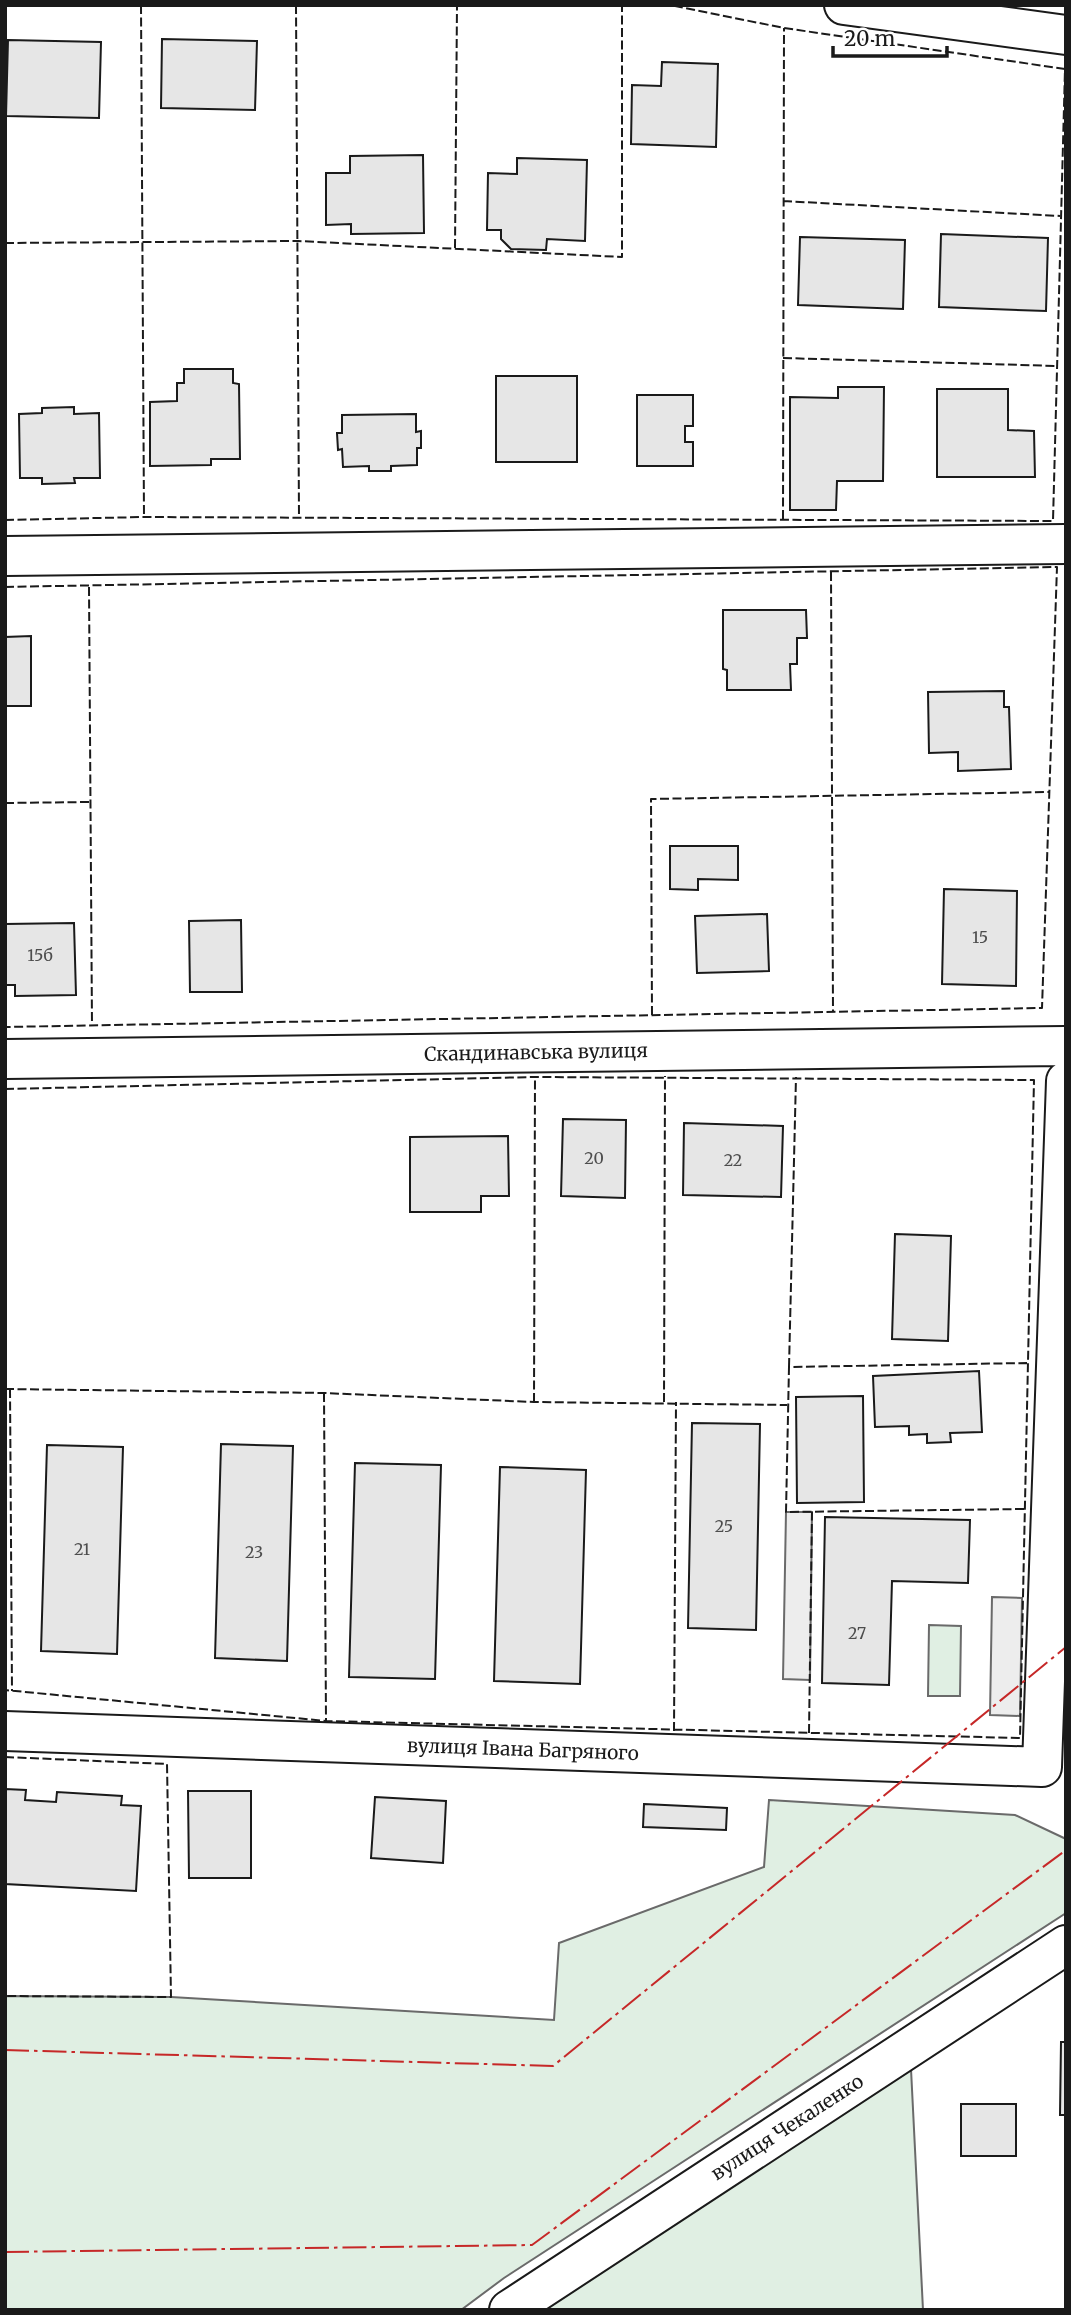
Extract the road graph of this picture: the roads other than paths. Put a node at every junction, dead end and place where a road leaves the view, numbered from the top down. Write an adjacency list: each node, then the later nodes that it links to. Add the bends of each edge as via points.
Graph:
1 (844, 5): 2 (street)
2 (1066, 35)
3 (1066, 544): 4 (street)
4 (5, 556)
5 (1066, 1046): 6 (street, Скандинавська вулиця)
6 (5, 1059)
7 (1066, 1080): 9 (street)
8 (5, 1731): 9 (street, вулиця Івана Багряного)
9 (1054, 1776)
10 (1066, 1945): 11 (street, вулиця Чекаленко)
11 (509, 2310)

